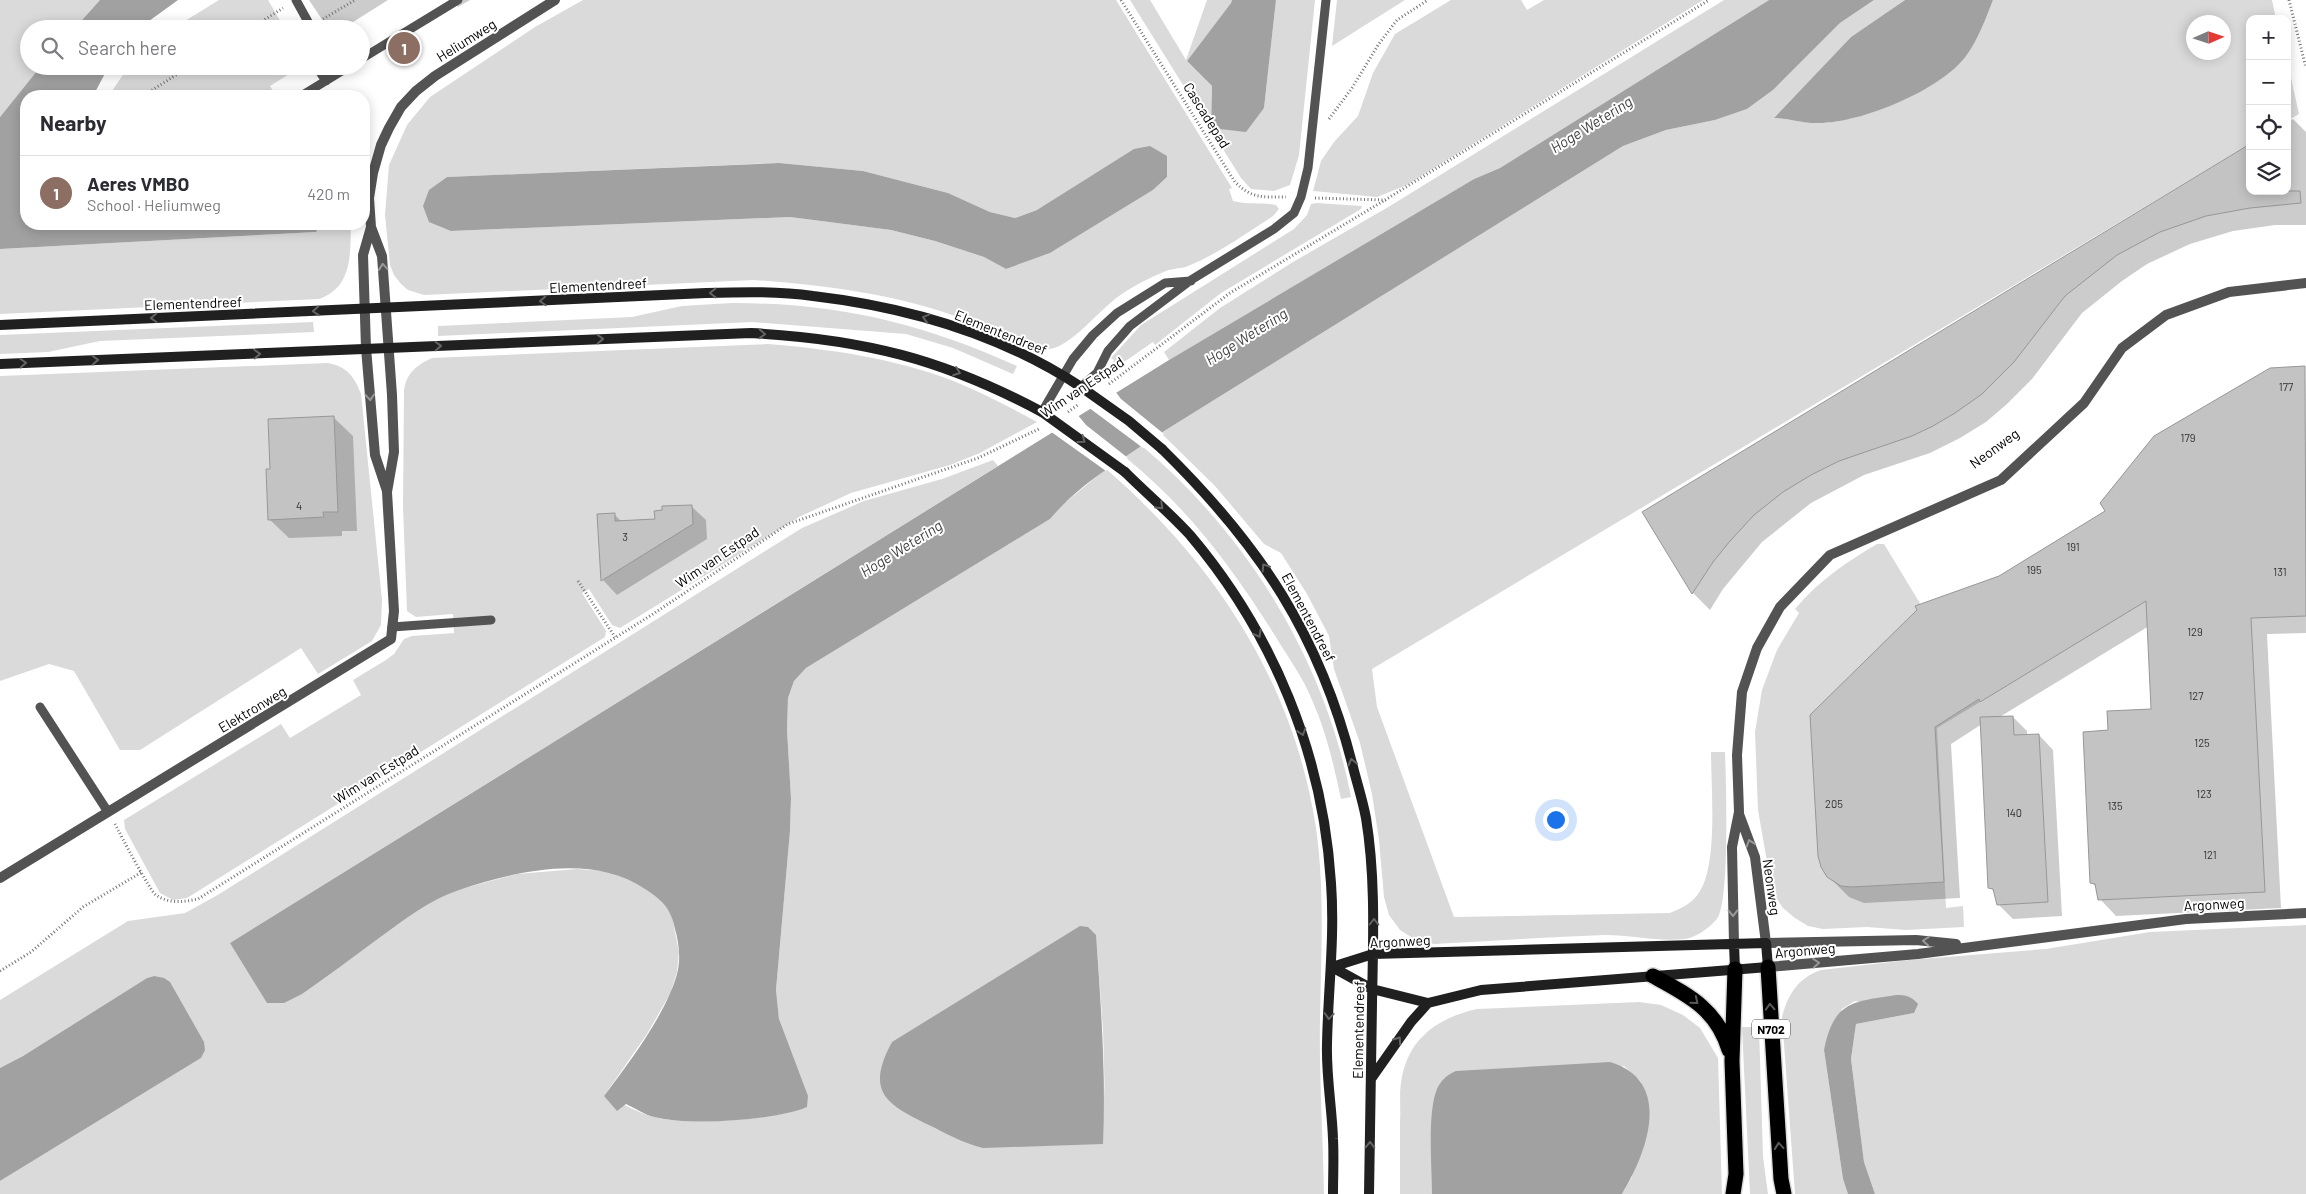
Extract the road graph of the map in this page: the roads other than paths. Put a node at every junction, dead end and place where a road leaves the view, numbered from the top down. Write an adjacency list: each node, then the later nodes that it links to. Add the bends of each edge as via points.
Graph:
1 (296, 0): 5 (lane)
2 (458, 0): 6 (lane)
3 (555, 0): 11 (street, Heliumweg, via 416,90 401,107 381,145)
4 (1326, 0): 14 (lane, via 1312,132 1301,197 1294,213)
5 (308, 20)
6 (370, 54)
7 (322, 75): 9 (lane)
8 (336, 75): 9 (lane)
9 (326, 81): 10 (lane)
10 (310, 90)
11 (370, 192)
12 (370, 212): 13 (street, Heliumweg)
13 (371, 227): 16 (street, Heliumweg, via 363,255); 17 (street, Heliumweg, one-way to 13, via 382,256)
14 (1192, 280): 22 (lane, via 1165,283 1117,313 1088,341); 23 (lane, via 1130,326 1108,351 1097,373)
15 (2306, 284): 30 (street, Neonweg, via 2229,292 2166,315 2122,348 2084,403 2001,480 1830,555 1780,607 1757,648 1742,692 1737,755)
16 (365, 308): 17 (main road, Elementendreef); 18 (main road, Elementendreef, one-way to 18); 20 (street, Heliumweg)
17 (386, 308): 19 (street, Heliumweg); 22 (main road, Elementendreef, one-way to 17, via 984,338 931,319 812,296 706,293)
18 (0, 324)
19 (389, 347): 20 (main road, Elementendreef); 24 (main road, Elementendreef, one-way to 24, via 751,333 800,336 877,348 925,360 968,376); 25 (street, Elektronweg, via 394,452)
20 (366, 348): 21 (main road, Elementendreef, one-way to 20); 25 (street, Elektronweg, one-way to 25, via 375,455)
21 (0, 364)
22 (1064, 376): 23 (main road, Elementendreef); 24 (lane)
23 (1081, 387): 36 (main road, Elementendreef, one-way to 23, bridge, via 1374,895 1366,818 1346,735 1318,658 1258,555 1227,516 1162,449)
24 (1042, 412): 37 (main road, Elementendreef, one-way to 37, bridge, via 1125,472 1188,534 1221,574 1248,616 1285,686 1314,770 1325,825 1331,884)
25 (387, 492): 27 (street, Elektronweg, via 394,611)
26 (491, 620): 27 (lane)
27 (392, 627): 29 (street, Elektronweg, via 392,639)
28 (40, 707): 29 (lane)
29 (108, 812): 31 (street, Elektronweg)
30 (1739, 812): 33 (street, Neonweg, one-way to 30, via 1755,857); 34 (street, Neonweg, one-way to 34, via 1732,847)
31 (0, 878)
32 (2306, 913): 35 (street, Argonweg, via 2186,919)
33 (1766, 942): 34 (main road, Argonweg); 35 (street, Argonweg, one-way to 33, via 1916,940); 38 (main road, Neonweg)
34 (1734, 944): 36 (main road, Argonweg); 39 (main road, Neonweg)
35 (1975, 945): 38 (street, Argonweg, one-way to 35, via 1918,954)
36 (1373, 954): 37 (main road, Argonweg); 41 (main road, Elementendreef)
37 (1332, 967): 41 (main road, Argonweg); 45 (main road, Elementendreef, one-way to 45, via 1327,1046 1333,1142)
38 (1768, 967): 39 (main road, Argonweg); 48 (highway, N702, one-way to 38)
39 (1735, 969): 40 (main road, Argonweg); 43 (highway, N702)
40 (1653, 976): 42 (main road, Argonweg, via 1481,990); 43 (highway, N702, one-way to 43, via 1686,994 1711,1014 1724,1035)
41 (1372, 988): 42 (main road, Argonweg); 44 (main road, Elementendreef)
42 (1428, 1003): 44 (main road, one-way to 42)
43 (1732, 1061): 47 (highway, N702, via 1736,1174)
44 (1371, 1079): 46 (main road, Elementendreef, one-way to 44)
45 (1332, 1194)
46 (1369, 1194)
47 (1733, 1194)
48 (1784, 1194)

